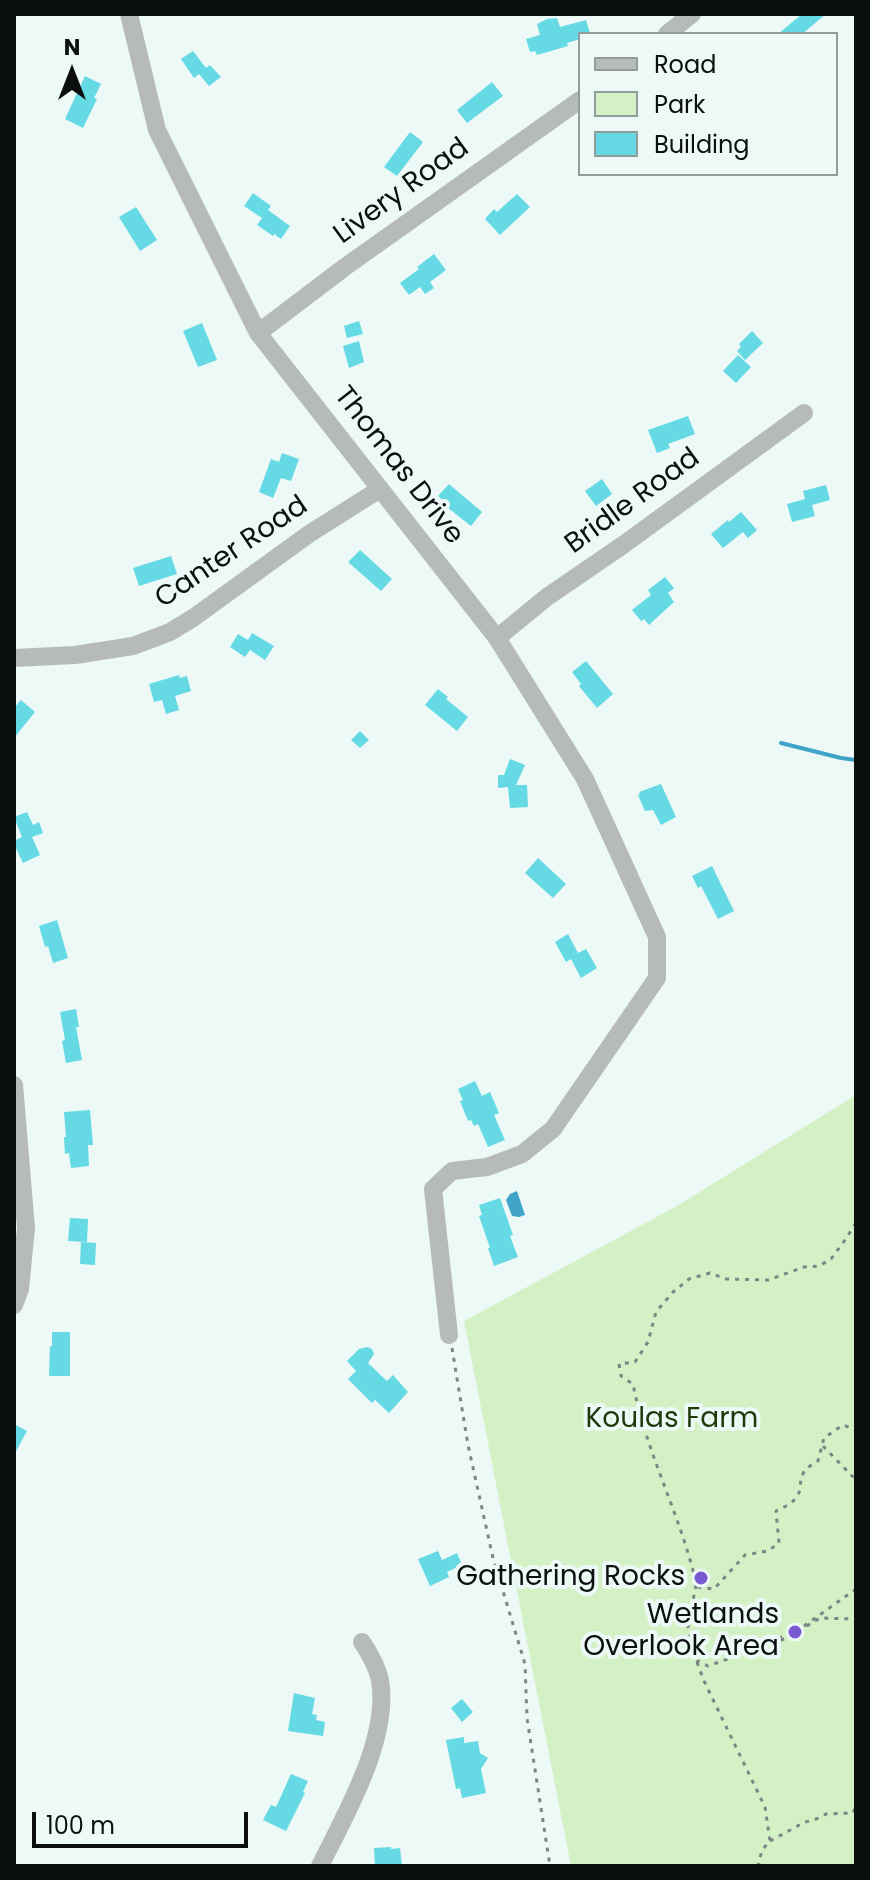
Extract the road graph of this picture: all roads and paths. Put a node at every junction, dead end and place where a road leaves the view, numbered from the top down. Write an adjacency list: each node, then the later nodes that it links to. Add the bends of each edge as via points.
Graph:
1 (129, 14): 5 (street, Thomas Drive, via 157,130)
2 (692, 14): 3 (street)
3 (670, 32)
4 (578, 101): 5 (street, Livery Road)
5 (258, 333): 7 (street, Thomas Drive)
6 (804, 413): 8 (street, Bridle Road)
7 (380, 489): 8 (street, Thomas Drive); 9 (street, Canter Road, via 170,632 133,646)
8 (497, 638): 13 (street, Thomas Drive, via 585,779 657,937 657,978 553,1129 522,1154 487,1167 452,1171 433,1189)
9 (14, 658)
10 (14, 1085): 12 (street, via 26,1228)
11 (856, 1222): 17 (path, via 831,1259 819,1266 768,1280 726,1279 710,1273 689,1279 656,1312 648,1342 635,1362 619,1364 621,1376 633,1384); 21 (path, via 819,1265 768,1279 726,1278 710,1272 689,1278 656,1311 648,1342 635,1362 619,1364 621,1376 632,1385 691,1564 696,1587 688,1627)
12 (14, 1305)
13 (449, 1335): 25 (path, via 493,1558 525,1664 527,1718)
14 (856, 1430): 15 (path, via 843,1425 824,1438)
15 (823, 1446): 16 (path); 17 (path, via 818,1461 801,1475 794,1500 776,1511 779,1543 745,1555 714,1589)
16 (856, 1480)
17 (697, 1587): 21 (path, via 689,1629)
18 (856, 1589): 21 (path, via 795,1632 707,1664)
19 (856, 1619): 21 (path, via 820,1618 787,1638 708,1666)
20 (362, 1642): 24 (street, via 380,1683 377,1733 360,1783)
21 (697, 1660): 23 (path, via 765,1807)
22 (856, 1806): 23 (path, via 853,1813 826,1814)
23 (770, 1841): 26 (path)
24 (320, 1866)
25 (550, 1866)
26 (758, 1866)

